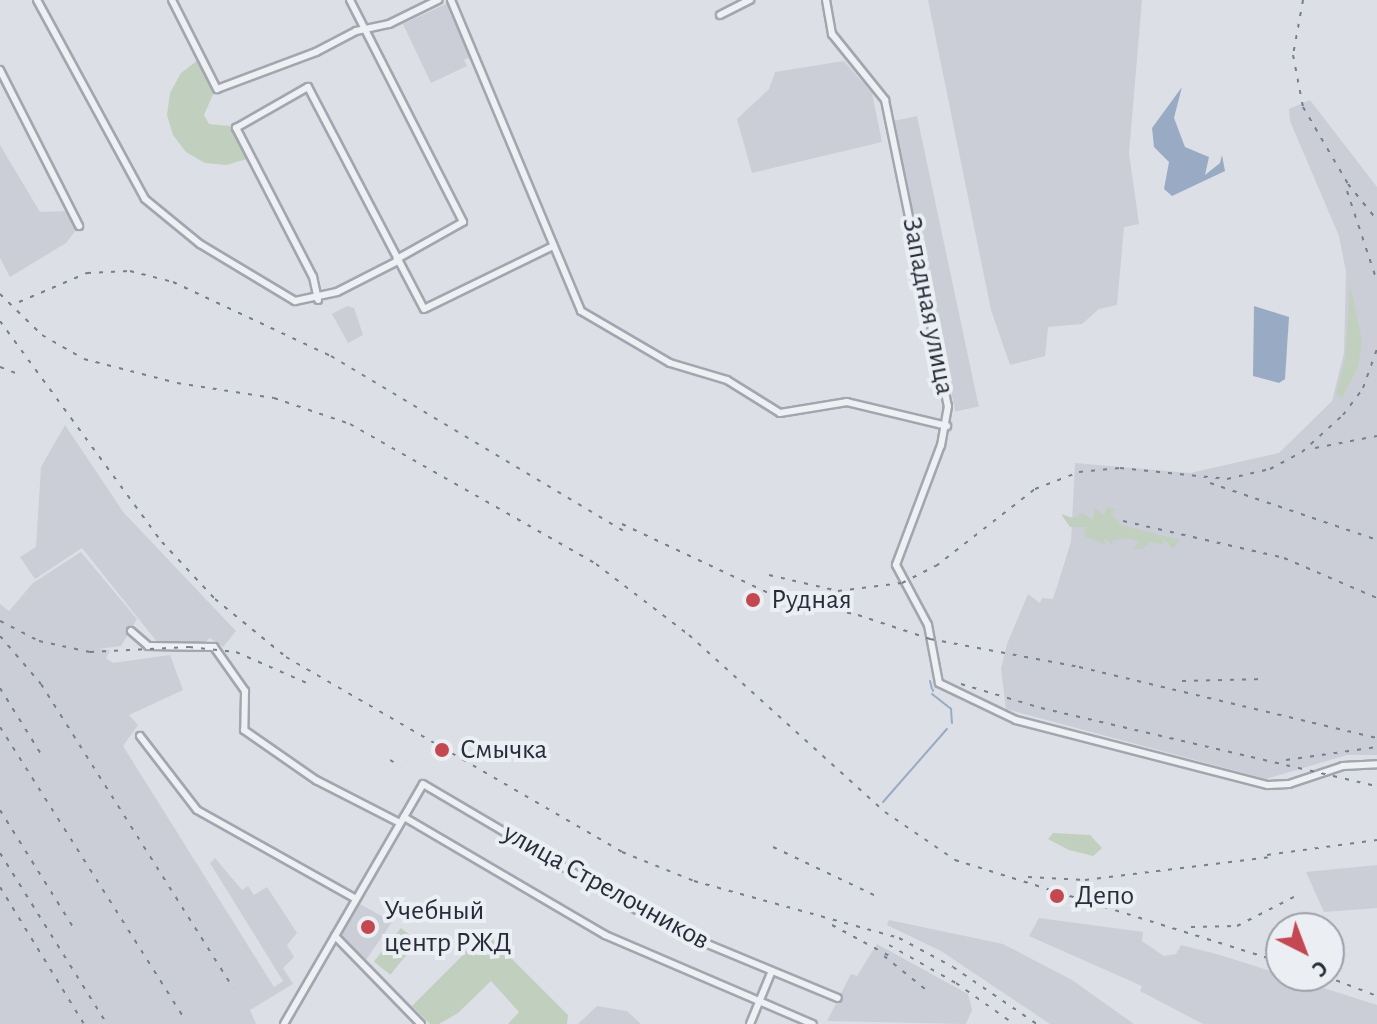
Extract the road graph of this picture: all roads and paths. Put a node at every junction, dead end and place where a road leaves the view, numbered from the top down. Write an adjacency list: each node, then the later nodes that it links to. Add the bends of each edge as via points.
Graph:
1 (37, 0): 14 (street, via 149,204 243,273 291,300)
2 (172, 0): 9 (street, via 217,89)
3 (350, 0): 9 (street)
4 (438, 0): 9 (street, via 389,24)
5 (451, 0): 12 (street)
6 (750, 0): 8 (street)
7 (826, 0): 15 (street, Западная улица, via 832,34 873,80 887,107 935,328)
8 (720, 15)
9 (365, 29): 13 (street, via 463,222)
10 (0, 70): 11 (street)
11 (79, 226)
12 (553, 246): 13 (street, via 424,309); 15 (street, via 581,311 670,363 727,380 780,413 847,402)
13 (396, 260): 14 (street); 14 (street, via 308,87 236,128 313,277)
14 (318, 300)
15 (947, 426): 18 (street, Западная улица, via 896,565 928,625 933,668 945,688 1029,724 1268,785 1289,784 1343,766)
16 (131, 631): 19 (street, via 148,646 217,649 245,691 244,730 316,780)
17 (140, 736): 20 (street, via 197,810)
18 (1377, 764)
19 (402, 820): 20 (street); 22 (street, улица Стрелочников, via 423,784 664,926); 23 (street, via 605,935)
20 (356, 899): 21 (street)
21 (335, 936): 25 (street); 26 (street)
22 (771, 973): 23 (street); 24 (street, улица Стрелочников)
23 (760, 998): 27 (street); 28 (street)
24 (838, 998)
25 (284, 1024)
26 (421, 1024)
27 (750, 1024)
28 (813, 1024)

